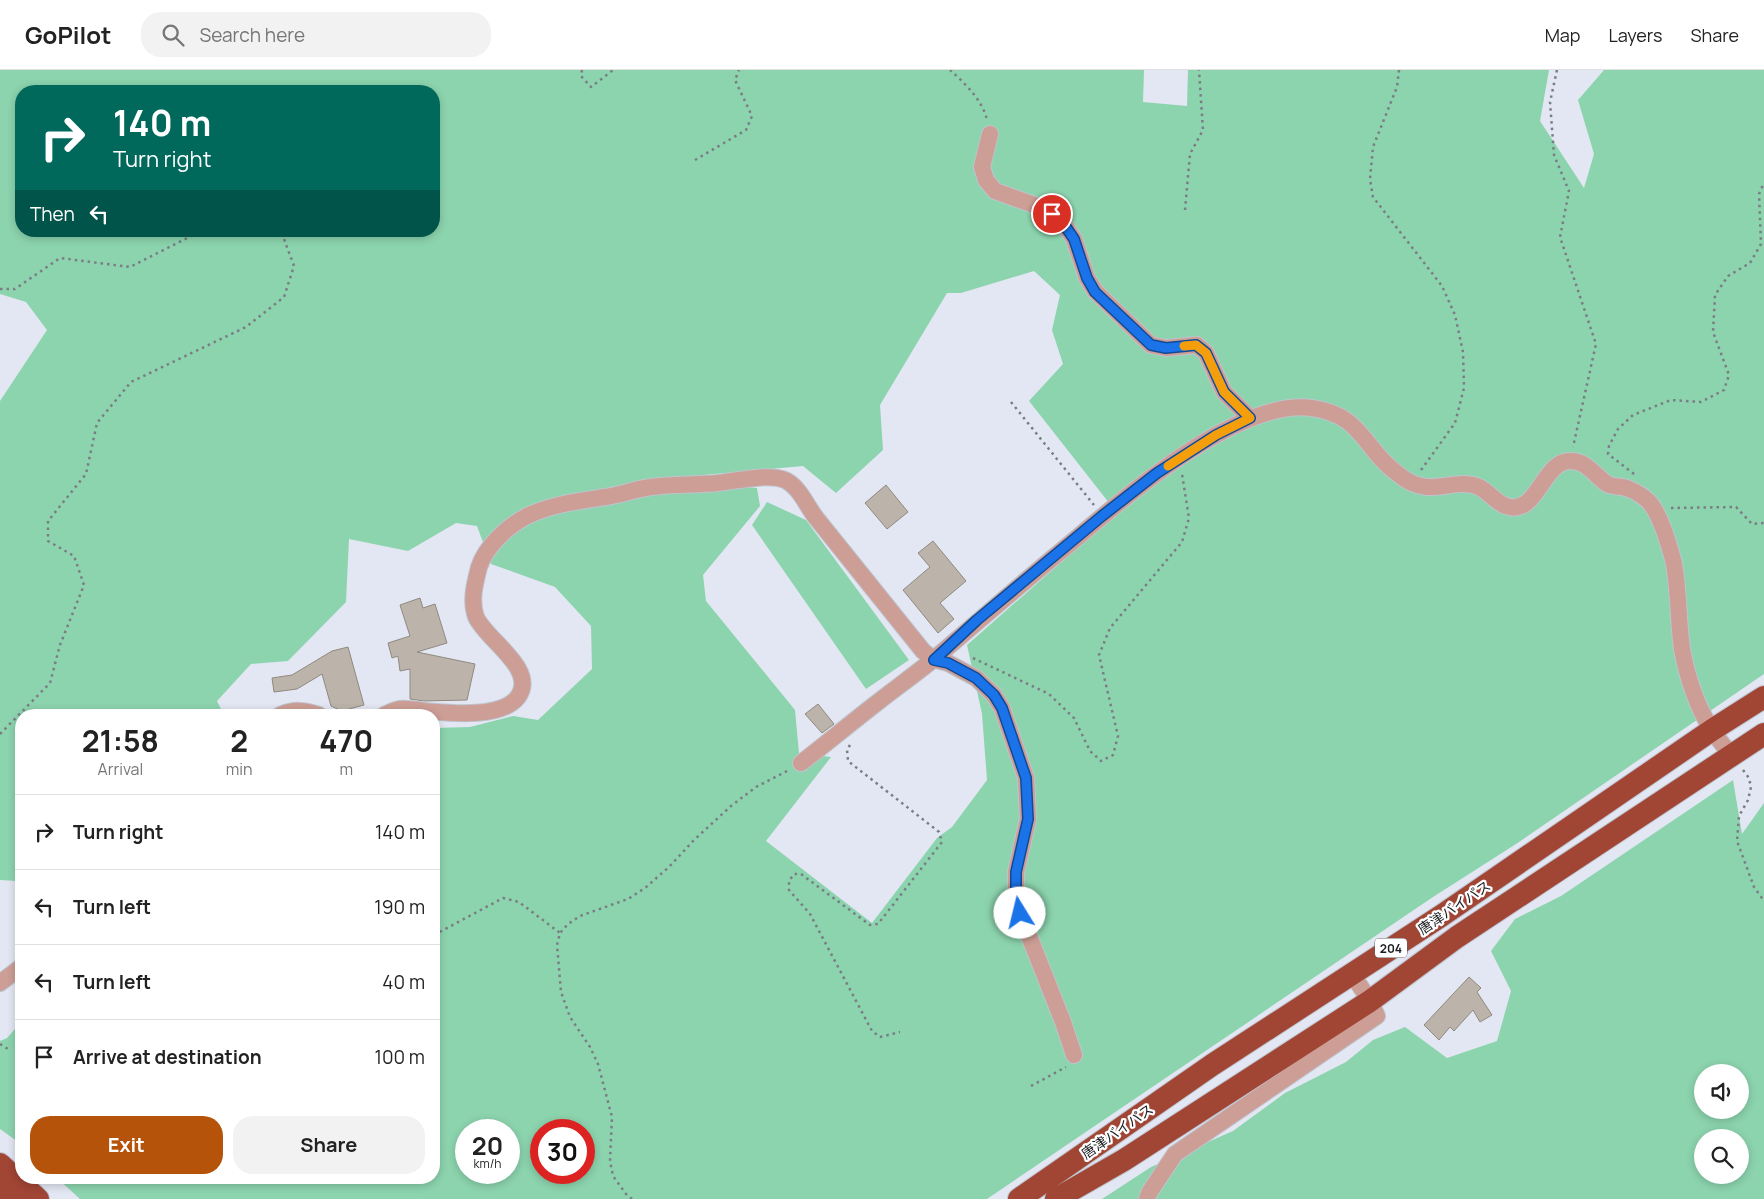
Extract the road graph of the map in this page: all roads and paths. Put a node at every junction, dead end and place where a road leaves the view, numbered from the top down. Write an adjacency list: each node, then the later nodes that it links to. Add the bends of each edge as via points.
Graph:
1 (582, 70): 2 (path, via 581,76 591,87)
2 (613, 70)
3 (739, 70): 9 (path, via 735,80 752,116 746,130)
4 (950, 70): 8 (path, via 962,80 985,112)
5 (1199, 70): 11 (path, via 1203,130 1190,154)
6 (1400, 70): 20 (path, via 1373,147 1370,178 1374,197 1442,286 1455,315 1463,352 1464,388 1454,423)
7 (1557, 70): 18 (path, via 1550,102 1554,154 1569,191 1560,237 1596,344)
8 (990, 134): 16 (street, via 982,167 986,180 995,191 1043,208 1061,220 1074,239 1095,292 1151,345 1166,348 1196,345 1206,353 1224,392)
9 (695, 160)
10 (1764, 183): 19 (path, via 1759,194 1761,244 1750,263 1728,276 1715,294 1713,332 1729,375 1724,390 1701,402 1672,400 1633,415 1618,429 1608,446 1608,454)
11 (1185, 210)
12 (189, 237): 14 (path, via 130,267 60,258 14,289)
13 (283, 237): 26 (path, via 294,266 284,297 246,327 131,382 97,423 86,474 48,521 48,541 74,556 84,585 60,645 50,683)
14 (0, 289)
15 (1012, 402): 21 (path)
16 (1250, 418): 17 (street); 20 (street, via 1278,409 1310,408 1333,413 1361,433 1377,455)
17 (1179, 458): 21 (street); 24 (path, via 1189,518 1182,542 1110,628 1098,655 1118,736 1113,755 1101,761 1090,751 1074,718 1049,694 971,657)
18 (1570, 460): 20 (street, via 1560,464 1527,504 1517,507 1505,506 1480,487 1468,484 1427,487); 22 (street, via 1592,470 1609,485 1630,489 1650,503)
19 (1637, 476)
20 (1411, 483)
21 (1102, 516): 24 (street, via 977,620)
22 (1661, 521): 23 (path, via 1665,508 1736,508 1752,524); 29 (street, via 1674,563 1683,651 1696,700)
23 (1764, 523)
24 (941, 661): 27 (street, via 923,651 797,489 787,481 774,477 649,487 616,496 555,505 526,516 490,546 480,565 472,596 475,615 483,630 520,672 522,686 519,696 509,706 496,710); 34 (street); 45 (street, via 976,678 994,695 1002,708 1026,778 1028,819 1016,872 1016,891 1020,913)
25 (1764, 697): 29 (highway, 唐津バイパス / 204)
26 (25, 709)
27 (440, 712)
28 (15, 719): 30 (path)
29 (1712, 730): 33 (street); 39 (highway, 唐津バイパス / 204)
30 (0, 734)
31 (1764, 734): 33 (highway, 唐津バイパス / 204)
32 (851, 743): 42 (path, via 846,750 848,761 939,832 942,842 878,924 870,926 801,874 794,874 789,881 789,890 810,914 872,1032 880,1037)
33 (1731, 755): 35 (path, via 1751,787 1739,816 1737,841 1754,887); 41 (highway, 唐津バイパス / 204, via 1457,937)
34 (801, 763): 37 (path, via 756,787 732,806 645,888 628,899 580,916)
35 (1764, 901)
36 (440, 932): 37 (path, via 503,898 519,902)
37 (560, 933): 53 (path, via 557,946 561,992 570,1017 598,1064 612,1117 610,1161 614,1176)
38 (15, 972): 40 (street)
39 (1352, 974): 41 (street); 54 (highway, 唐津バイパス / 204, via 1212,1065)
40 (0, 983)
41 (1370, 1000): 55 (highway, 唐津バイパス / 204, via 1124,1160); 56 (street, via 1377,1016 1175,1154)
42 (900, 1032)
43 (0, 1044): 44 (path)
44 (8, 1049)
45 (1074, 1055): 46 (path, via 1066,1068)
46 (1031, 1086)
47 (0, 1164): 48 (highway)
48 (15, 1178)
49 (22, 1184): 52 (highway)
50 (0, 1188): 51 (highway)
51 (12, 1199)
52 (38, 1199)
53 (632, 1199)
54 (1019, 1199)
55 (1056, 1199)
56 (1147, 1199)

